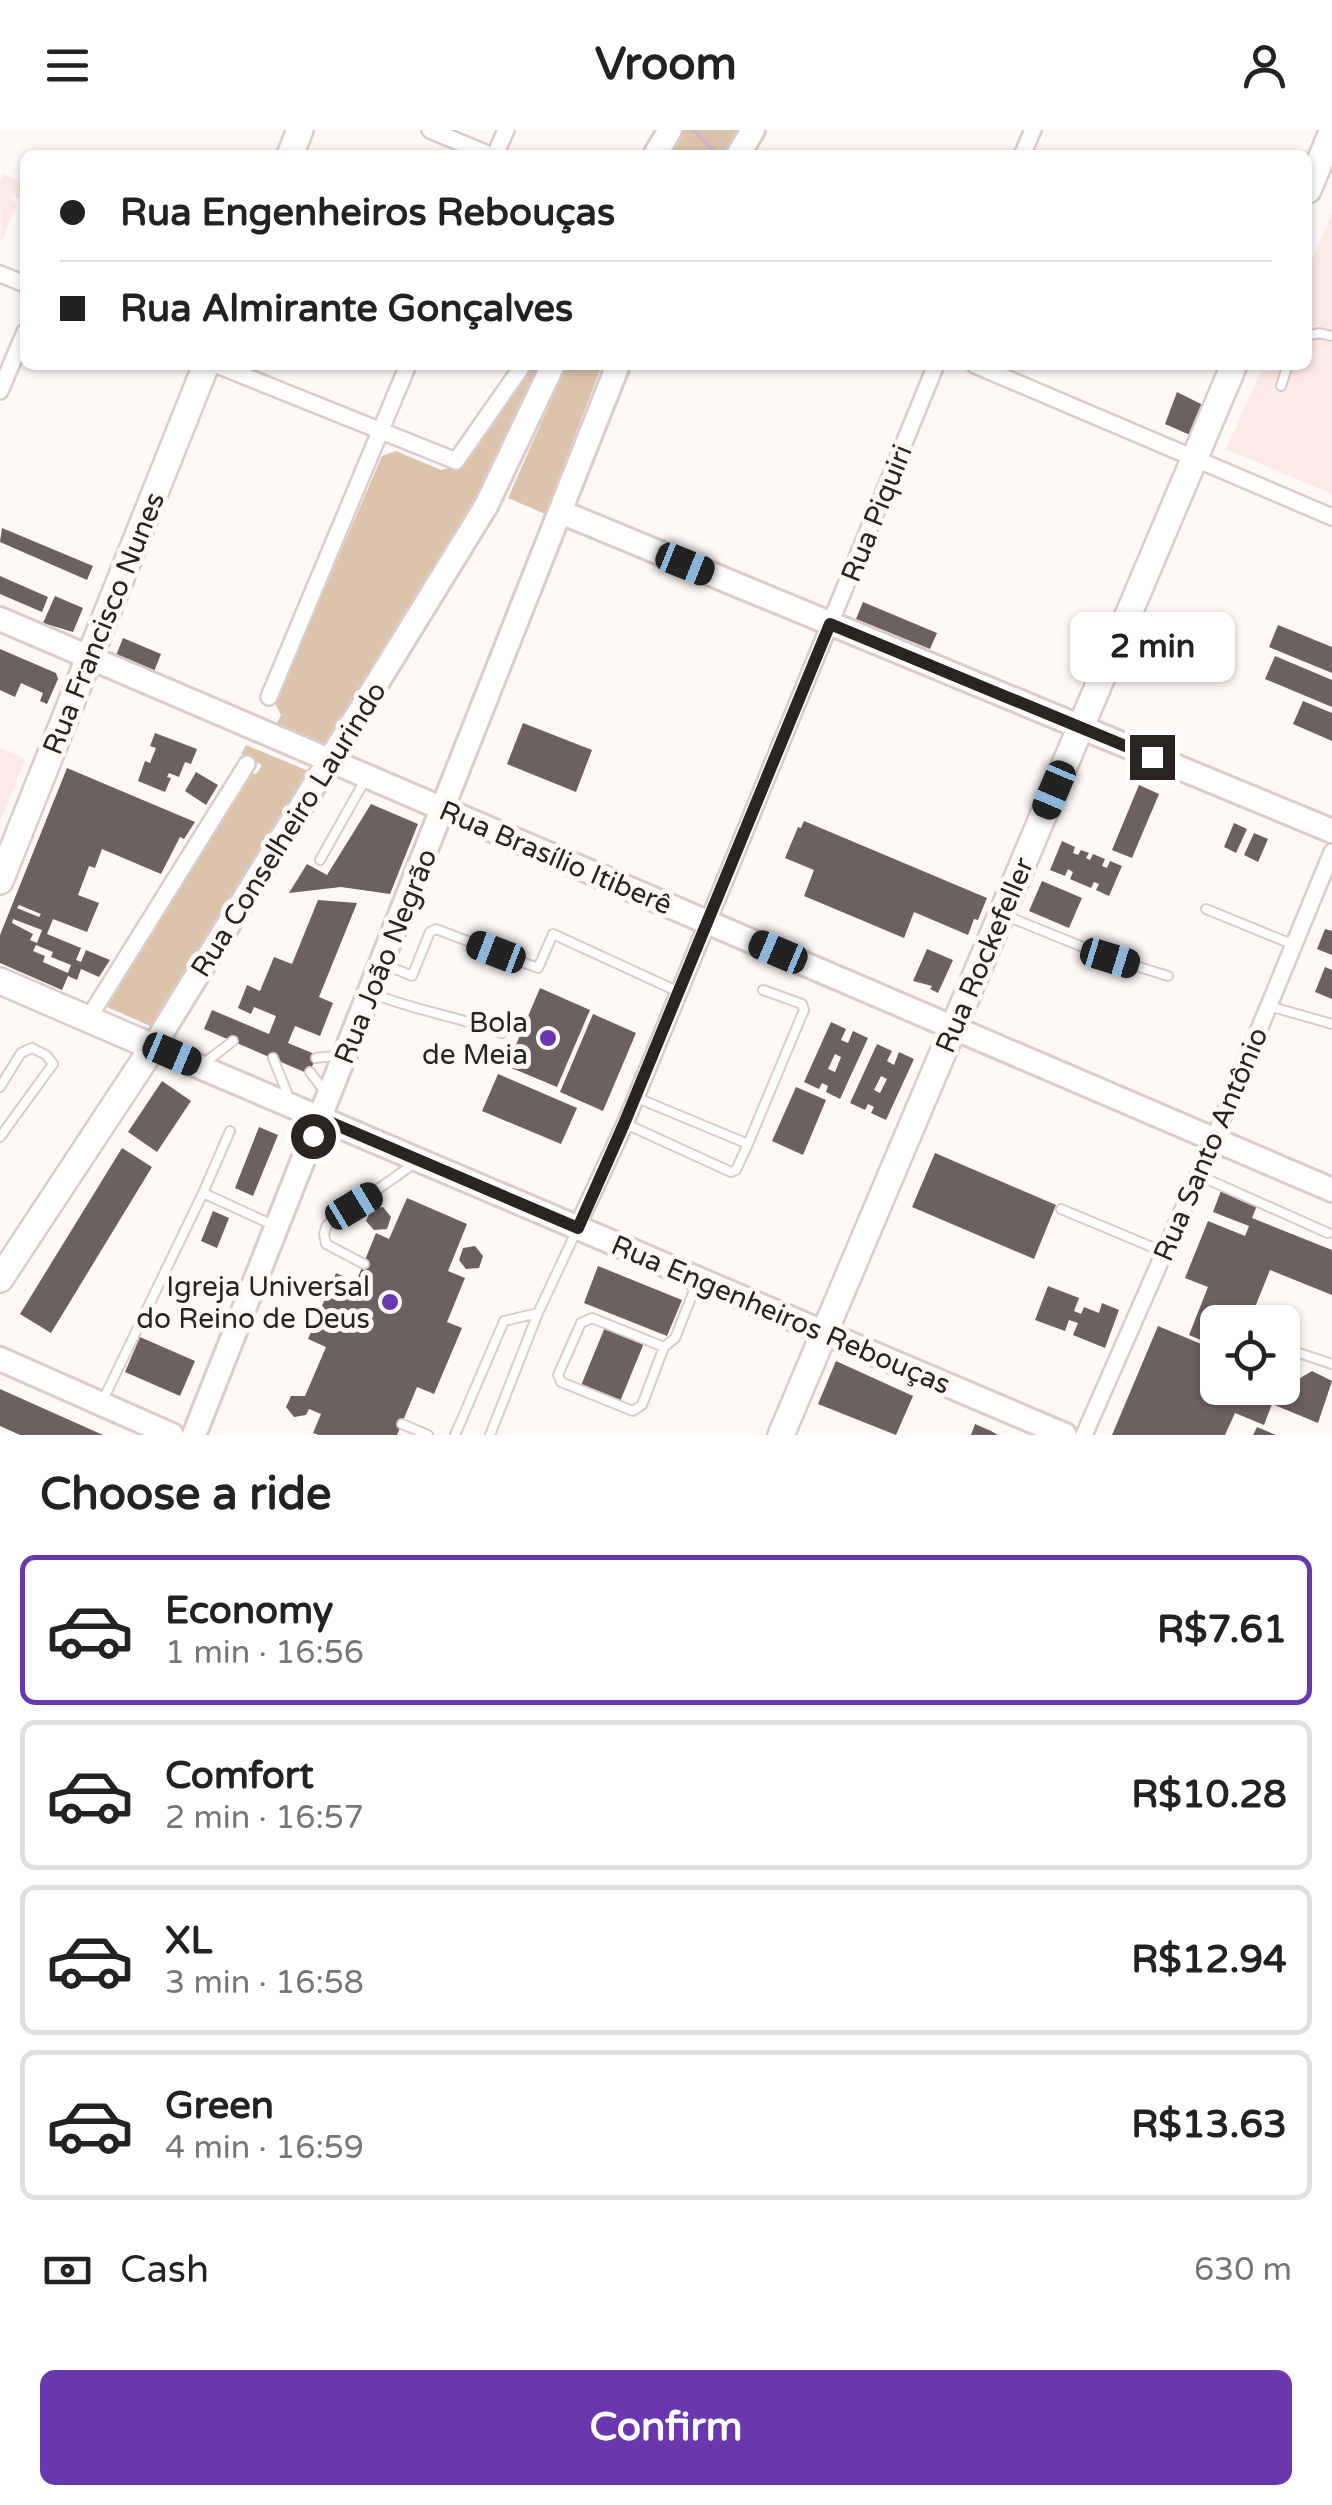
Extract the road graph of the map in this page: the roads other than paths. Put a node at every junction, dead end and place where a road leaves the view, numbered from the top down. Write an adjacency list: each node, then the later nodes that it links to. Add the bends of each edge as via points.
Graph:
1 (430, 130): 3 (street)
2 (1332, 132): 4 (main road)
3 (480, 150)
4 (1312, 180)
5 (20, 344): 17 (street)
6 (204, 370): 24 (main road, Rua Francisco Nunes)
7 (229, 370): 18 (street)
8 (406, 370): 18 (street)
9 (520, 370): 18 (street, via 456,461)
10 (551, 370): 27 (main road, Rua Conselheiro Laurindo, via 486,506)
11 (616, 370): 20 (main road, Rua João Negrão)
12 (934, 370): 23 (street, Rua Piquiri)
13 (987, 370): 19 (street)
14 (1232, 370): 19 (main road, Rua Rockefeller)
15 (1286, 370): 16 (lane)
16 (1281, 386)
17 (0, 391)
18 (381, 432): 25 (street)
19 (1194, 458): 21 (street); 26 (main road, Rua Rockefeller)
20 (561, 512): 23 (main road); 30 (main road, Rua João Negrão)
21 (1332, 517)
22 (0, 619): 24 (main road, Rua Brasílio Itiberê)
23 (830, 624): 26 (main road); 37 (street, Rua Piquiri)
24 (90, 657): 27 (main road, Rua Brasílio Itiberê); 34 (main road, Rua Francisco Nunes)
25 (270, 697)
26 (1080, 727): 31 (main road); 36 (main road, Rua Rockefeller)
27 (330, 760): 29 (main road, Rua Brasílio Itiberê); 51 (main road, Rua Conselheiro Laurindo)
28 (246, 764): 46 (street)
29 (367, 776): 30 (main road, Rua Brasílio Itiberê); 33 (lane)
30 (443, 809): 37 (main road, Rua Brasílio Itiberê); 39 (main road, Rua João Negrão)
31 (1332, 832)
32 (1332, 852): 38 (street, Rua Santo Antônio)
33 (320, 860)
34 (0, 881)
35 (1206, 909): 38 (lane)
36 (1002, 914): 40 (lane); 48 (main road, Rua Rockefeller)
37 (708, 922): 44 (street, Rua Piquiri); 48 (main road, Rua Brasílio Itiberê)
38 (1294, 945): 45 (street, Rua Santo Antônio)
39 (382, 963): 43 (main road, Rua João Negrão); 44 (lane, via 412,976 436,928 538,968 553,934)
40 (1168, 976)
41 (0, 982): 46 (main road, Rua Engenheiros Rebouças)
42 (764, 990): 65 (lane, via 804,1010)
43 (370, 992): 49 (lane); 52 (main road, Rua João Negrão)
44 (679, 992): 58 (street, Rua Piquiri)
45 (1269, 1006): 47 (lane); 64 (street, Rua Santo Antônio)
46 (88, 1019): 51 (main road, Rua Engenheiros Rebouças)
47 (1332, 1024)
48 (954, 1027): 64 (main road, Rua Brasílio Itiberê); 79 (main road, Rua Rockefeller)
49 (502, 1033)
50 (232, 1041): 55 (lane)
51 (153, 1046): 55 (main road, Rua Engenheiros Rebouças); 77 (main road, Rua Conselheiro Laurindo)
52 (346, 1054): 54 (lane); 60 (main road, Rua João Negrão)
53 (272, 1058): 59 (lane)
54 (316, 1058)
55 (199, 1066): 59 (main road, Rua Engenheiros Rebouças)
56 (310, 1072): 60 (lane)
57 (0, 1086): 63 (lane, via 20,1053 32,1048 53,1064)
58 (636, 1097): 61 (street, Rua Piquiri); 65 (lane)
59 (292, 1106): 60 (main road, Rua Engenheiros Rebouças)
60 (325, 1107): 66 (main road, Rua Engenheiros Rebouças); 71 (main road, Rua João Negrão)
61 (624, 1124): 65 (lane, via 731,1172); 72 (street, Rua Piquiri)
62 (230, 1131): 69 (lane)
63 (0, 1135)
64 (1214, 1139): 67 (street, Rua Santo Antônio); 68 (main road, Rua Brasílio Itiberê)
65 (748, 1144)
66 (419, 1160): 72 (main road, Rua Engenheiros Rebouças); 75 (lane, via 328,1224 326,1244)
67 (1198, 1175): 73 (lane); 74 (street, Rua Santo Antônio)
68 (1332, 1190)
69 (203, 1193): 71 (lane); 84 (lane)
70 (1061, 1209): 74 (lane)
71 (277, 1227): 87 (main road, Rua João Negrão)
72 (578, 1228): 76 (main road, Rua Engenheiros Rebouças); 78 (lane, Rua Piquiri)
73 (1328, 1233)
74 (1164, 1252): 93 (street, Rua Santo Antônio)
75 (364, 1264)
76 (699, 1279): 79 (main road, Rua Engenheiros Rebouças); 80 (lane)
77 (0, 1280)
78 (538, 1313): 89 (lane, via 504,1321); 90 (lane, Rua Piquiri)
79 (824, 1332): 91 (main road, Rua Rockefeller); 92 (main road, Rua Engenheiros Rebouças)
80 (664, 1347): 80 (lane, via 642,1405 633,1412 558,1375 582,1323 592,1318)
81 (1300, 1353): 83 (lane)
82 (0, 1359): 84 (main road)
83 (1332, 1364)
84 (102, 1404): 86 (main road)
85 (402, 1424): 88 (lane)
86 (172, 1435)
87 (194, 1435)
88 (428, 1435)
89 (455, 1435)
90 (490, 1435)
91 (781, 1435)
92 (1065, 1435)
93 (1084, 1435)

